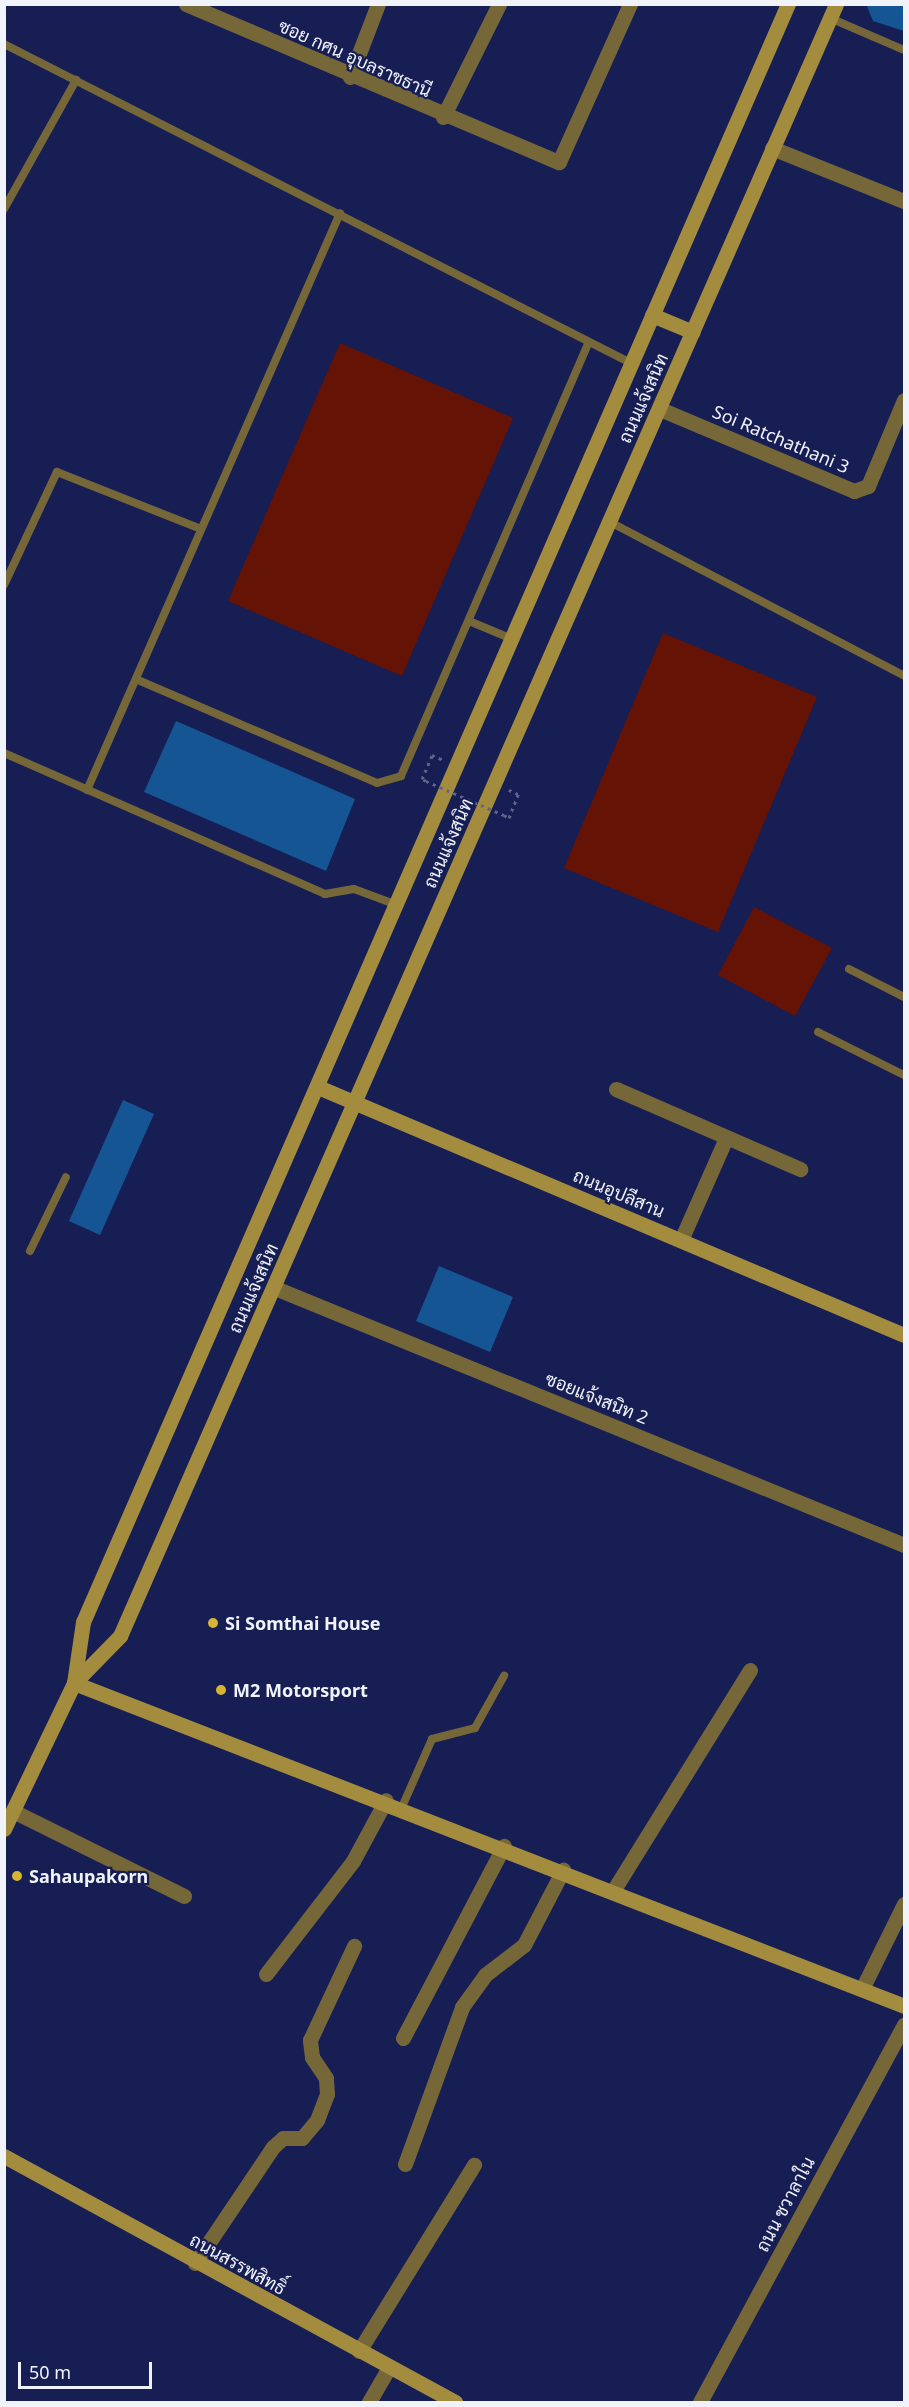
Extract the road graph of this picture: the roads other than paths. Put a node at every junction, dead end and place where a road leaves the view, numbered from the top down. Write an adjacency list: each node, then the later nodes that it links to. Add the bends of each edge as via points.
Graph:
1 (186, 4): 9 (street, ซอย กศน อุบลราชธานี)
2 (378, 4): 9 (street)
3 (499, 4): 11 (street, ซอย กศน อุบลราชธานี)
4 (630, 4): 11 (street, ซอย กศน อุบลราชธานี, via 560,162)
5 (789, 4): 16 (main road, ถนนแจ้งสนิท)
6 (833, 11): 8 (lane); 12 (main road, ถนนแจ้งสนิท)
7 (4, 44): 10 (lane)
8 (904, 50)
9 (350, 77): 11 (street, ซอย กศน อุบลราชธานี)
10 (76, 80): 14 (lane); 15 (lane)
11 (443, 117)
12 (772, 148): 13 (street); 17 (main road, ถนนแจ้งสนิท)
13 (904, 201)
14 (4, 209)
15 (340, 213): 18 (lane); 23 (lane)
16 (652, 315): 17 (main road); 19 (main road, ถนนแจ้งสนิท)
17 (693, 332): 21 (main road, ถนนแจ้งสนิท)
18 (588, 343): 19 (lane); 25 (lane)
19 (631, 363): 26 (main road, ถนนแจ้งสนิท)
20 (904, 400): 21 (street, Soi Ratchathani 3, via 868,486 854,491)
21 (660, 409): 22 (main road, ถนนแจ้งสนิท)
22 (610, 522): 27 (lane); 38 (main road, ถนนแจ้งสนิท)
23 (201, 529): 24 (lane, via 70,473 57,472); 28 (lane)
24 (4, 585)
25 (469, 621): 26 (lane); 28 (lane, via 401,776 378,783)
26 (512, 639): 31 (main road, ถนนแจ้งสนิท)
27 (904, 676)
28 (138, 680): 30 (lane)
29 (4, 753): 30 (lane)
30 (87, 790): 31 (lane, via 325,894 354,889)
31 (400, 906): 36 (main road, ถนนแจ้งสนิท)
32 (849, 969): 33 (lane)
33 (904, 997)
34 (818, 1032): 35 (lane)
35 (904, 1075)
36 (318, 1087): 38 (main road, ถนนอุปลีสาน); 49 (main road, ถนนแจ้งสนิท, via 83,1622)
37 (616, 1089): 39 (street)
38 (356, 1102): 42 (main road, ถนนอุปลีสาน); 44 (main road, ถนนแจ้งสนิท)
39 (726, 1138): 40 (street); 42 (street)
40 (800, 1168)
41 (66, 1177): 43 (lane)
42 (681, 1240): 45 (main road, ถนนอุปลีสาน)
43 (30, 1251)
44 (275, 1288): 46 (street, ซอยแจ้งสนิท 2); 49 (main road, ถนนแจ้งสนิท, via 120,1636)
45 (904, 1335)
46 (904, 1545)
47 (750, 1670): 56 (street)
48 (504, 1676): 51 (lane, via 475,1728 432,1739)
49 (74, 1683): 50 (main road); 52 (main road, ถนนแจ้งสนิท)
50 (386, 1800): 51 (main road); 60 (street, via 353,1861)
51 (402, 1807): 54 (main road)
52 (13, 1811): 53 (main road, ถนนแจ้งสนิท); 57 (street)
53 (4, 1829)
54 (504, 1846): 55 (main road); 64 (street)
55 (562, 1870): 56 (main road); 66 (street, via 524,1944 485,1976 462,2007)
56 (613, 1891): 61 (main road)
57 (184, 1896)
58 (904, 1904): 61 (street)
59 (354, 1946): 68 (street, via 310,2040 312,2056 326,2078 327,2094 317,2120 302,2138 283,2138 273,2147)
60 (266, 1974)
61 (862, 1989): 62 (main road)
62 (904, 2006)
63 (904, 2025): 73 (street, ถนน ชวาลาใน)
64 (403, 2038)
65 (4, 2156): 68 (main road, ถนนสรรพสิทธิ์)
66 (405, 2164)
67 (474, 2165): 69 (street)
68 (195, 2263): 69 (main road, ถนนสรรพสิทธิ์)
69 (359, 2351): 70 (main road, ถนนสรรพสิทธิ์)
70 (389, 2368): 71 (street); 72 (main road, ถนนสรรพสิทธิ์)
71 (369, 2403)
72 (455, 2403)
73 (700, 2403)

